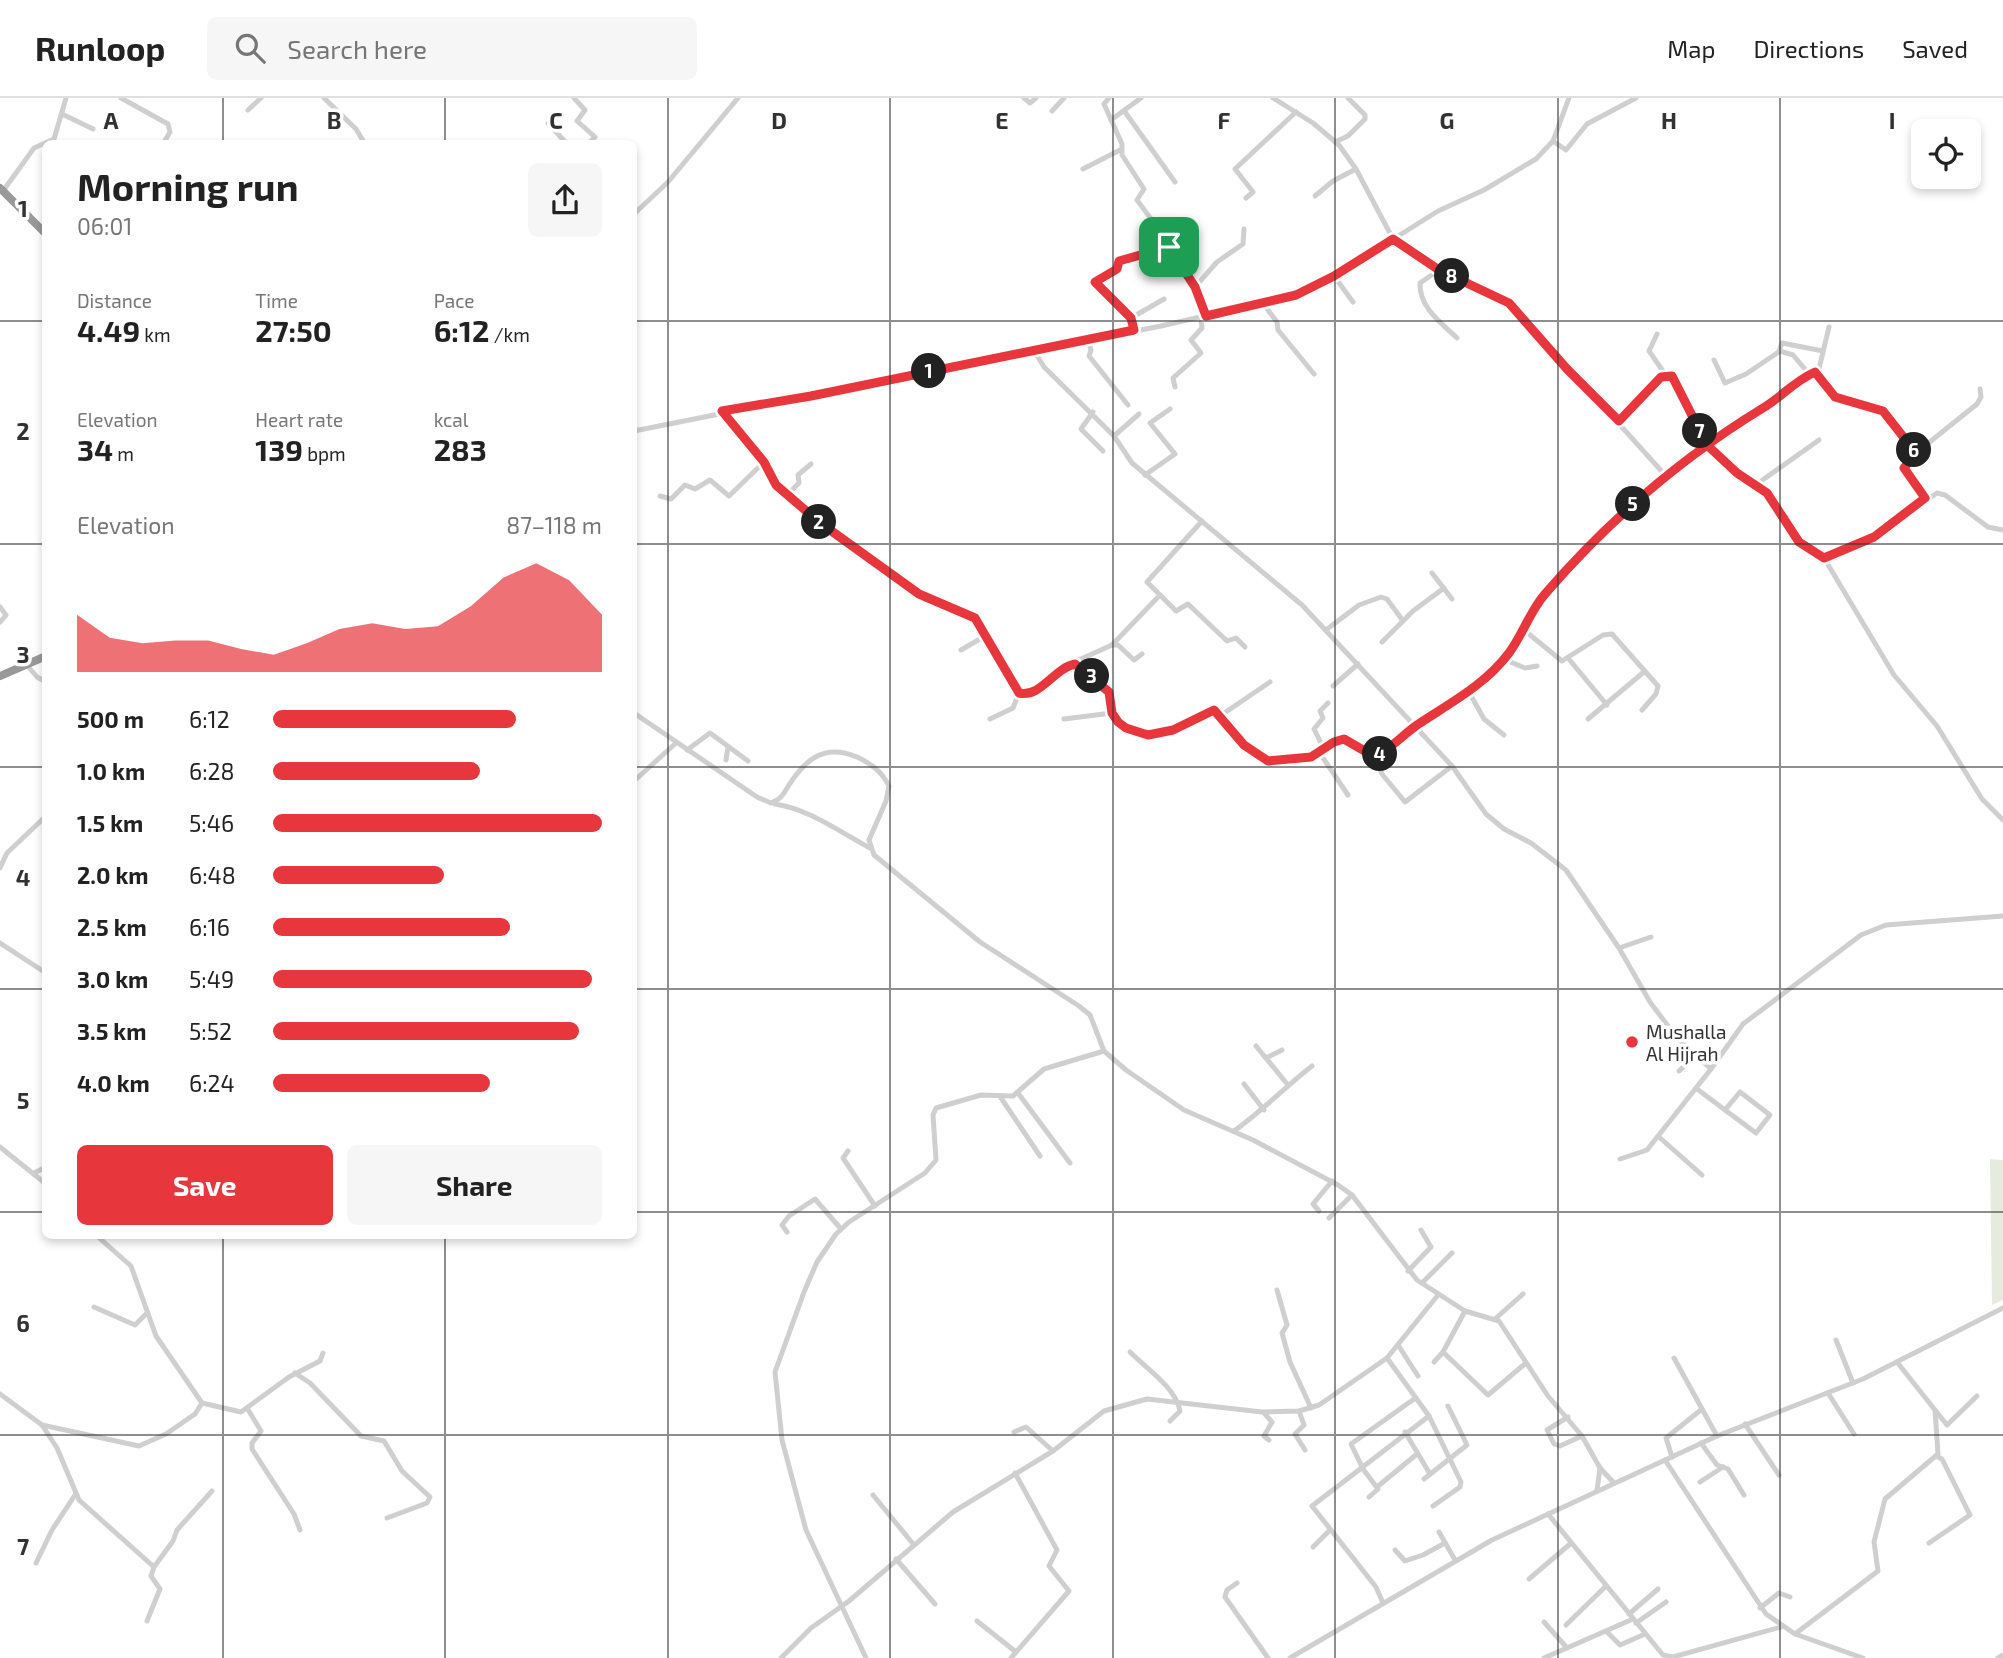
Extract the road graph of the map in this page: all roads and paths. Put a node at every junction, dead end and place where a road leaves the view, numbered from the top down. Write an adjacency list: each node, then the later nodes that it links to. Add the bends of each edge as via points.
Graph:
1 (66, 98): 20 (street)
2 (121, 98): 25 (street, via 168,124)
3 (261, 98): 16 (street)
4 (324, 98): 26 (street)
5 (574, 98): 28 (street, via 585,110 577,121 595,137)
6 (737, 98): 39 (street, via 668,182)
7 (1024, 98): 8 (street, via 1030,103)
8 (1037, 98)
9 (1064, 98): 17 (street)
10 (1109, 98): 21 (street, via 1104,104)
11 (1141, 98): 18 (street)
12 (1273, 98): 19 (street)
13 (1348, 98): 30 (street, via 1365,119)
14 (1570, 98): 29 (street)
15 (1636, 98): 29 (street, via 1587,124 1566,150)
16 (248, 110)
17 (1052, 111)
18 (1125, 111): 21 (street); 35 (street)
19 (1296, 113): 30 (street); 38 (street, via 1236,169 1253,192)
20 (62, 114): 23 (street); 24 (street)
21 (1111, 120): 32 (street, via 1123,146)
22 (548, 123): 27 (street)
23 (93, 129)
24 (52, 140)
25 (165, 140)
26 (363, 140)
27 (563, 140)
28 (592, 140)
29 (1553, 141): 42 (street, via 1542,154 1484,190 1448,205)
30 (1335, 142): 34 (street)
31 (42, 144): 36 (street)
32 (1120, 150): 33 (street); 43 (street, via 1144,189 1137,200)
33 (1083, 169)
34 (1356, 170): 37 (street); 42 (street)
35 (1175, 182)
36 (1, 189): 41 (highway)
37 (1315, 196)
38 (1246, 198)
39 (637, 211)
40 (1244, 229): 46 (street, via 1243,244 1217,262)
41 (42, 230)
42 (1393, 239): 44 (street); 45 (street)
43 (1169, 247): 46 (street); 51 (street, via 1119,261 1117,269 1096,280)
44 (1439, 270): 55 (street, via 1420,283 1420,293 1428,310); 72 (street, via 1512,305)
45 (1334, 276): 48 (street, via 1296,295); 49 (street)
46 (1195, 287): 50 (street)
47 (1164, 299): 51 (street)
48 (1261, 301): 50 (street); 62 (street)
49 (1353, 302)
50 (1204, 317): 53 (street); 65 (street, via 1202,328 1191,340 1201,354 1173,378)
51 (1131, 318): 53 (street)
52 (1829, 327): 59 (street)
53 (1134, 330): 56 (street)
54 (1657, 334): 63 (street, via 1649,351)
55 (1457, 338)
56 (1087, 340): 57 (street); 67 (street, via 1088,356)
57 (1032, 349): 69 (street); 70 (street, via 1044,367)
58 (1779, 351): 59 (street, via 1782,343); 60 (street, via 1727,383); 64 (street, via 1793,355)
59 (1823, 351): 61 (street)
60 (1714, 360)
61 (1818, 373): 64 (street); 78 (street, via 1835,397 1883,411)
62 (1314, 374)
63 (1665, 374): 72 (street); 76 (street, via 1675,380)
64 (1810, 375): 76 (street)
65 (1175, 387)
66 (1980, 389): 78 (street, via 1977,404)
67 (1128, 405)
68 (1170, 409): 81 (street, via 1150,423 1175,454)
69 (722, 411): 73 (street); 79 (street)
70 (1093, 412): 74 (street); 77 (street, via 1081,429)
71 (1139, 414): 74 (street)
72 (1619, 421): 82 (street)
73 (637, 430)
74 (1114, 436): 81 (street)
75 (1819, 440): 83 (street)
76 (1707, 445): 82 (street); 83 (street, via 1737,473)
77 (1103, 451)
78 (1916, 453): 86 (street, via 1904,468)
79 (764, 462): 84 (street); 85 (street, via 729,496 710,480 695,489 685,485 671,499)
80 (811, 464): 84 (street, via 798,475 799,483)
81 (1145, 475): 87 (street)
82 (1665, 475): 98 (street, via 1599,536 1543,597)
83 (1757, 484): 89 (street, via 1799,542)
84 (787, 495): 99 (street, via 915,590 971,615)
85 (660, 496)
86 (1925, 498): 88 (street, via 1944,495 1988,527); 89 (street, via 1874,537)
87 (1202, 520): 92 (street, via 1147,582); 97 (street)
88 (2003, 530)
89 (1824, 558): 142 (street, via 1894,674 1937,726 1982,799)
90 (1432, 573): 91 (street)
91 (1444, 589): 93 (street); 95 (street)
92 (1160, 596): 101 (street); 102 (street, via 1176,611 1188,604 1227,641 1236,638)
93 (1452, 599)
94 (0, 607): 96 (street, via 6,615)
95 (1403, 621): 97 (street, via 1381,597 1356,607); 100 (street)
96 (0, 622)
97 (1326, 630): 110 (street)
98 (1524, 630): 106 (street, via 1559,659); 107 (street)
99 (985, 636): 103 (street); 118 (street)
100 (1382, 642)
101 (1111, 645): 104 (street, via 1118,645 1134,660); 109 (street)
102 (1245, 647)
103 (961, 650)
104 (1142, 654)
105 (42, 658): 108 (highway)
106 (1568, 658): 112 (street, via 1609,633); 120 (street)
107 (1503, 659): 111 (street, via 1525,668); 117 (street)
108 (26, 664): 113 (highway); 114 (street)
109 (1075, 664): 118 (street, via 1061,668 1030,693); 122 (street, via 1109,692)
110 (1358, 664): 116 (street); 128 (street)
111 (1537, 666)
112 (1645, 671): 120 (street); 121 (street, via 1658,690)
113 (0, 676)
114 (42, 680)
115 (1270, 682): 124 (street)
116 (1333, 686)
117 (1469, 692): 128 (street); 129 (street, via 1484,719)
118 (1019, 693): 125 (street, via 1013,708)
119 (1328, 703): 133 (street, via 1314,729)
120 (1607, 705): 127 (street)
121 (1642, 710)
122 (1112, 713): 124 (street, via 1122,726 1148,735 1177,729 1208,710); 126 (street)
123 (637, 715): 130 (street)
124 (1220, 716): 133 (street, via 1244,745 1268,761 1311,757)
125 (990, 719)
126 (1064, 719)
127 (1588, 719)
128 (1416, 726): 134 (street); 137 (street)
129 (1504, 735)
130 (676, 743): 132 (street); 138 (street)
131 (728, 747): 132 (street, via 710,733); 135 (street); 136 (street)
132 (687, 750): 140 (street)
133 (1321, 750): 134 (street, via 1344,739); 139 (street)
134 (1375, 757): 137 (street, via 1382,775 1405,802)
135 (726, 760)
136 (748, 761)
137 (1452, 766): 150 (street, via 1486,814 1566,870)
138 (637, 779)
139 (1348, 796)
140 (771, 803): 144 (street, via 788,806); 144 (street, via 780,800 820,754 842,751 862,760 878,770 889,786 871,831)
141 (42, 820): 145 (street)
142 (2003, 820)
143 (0, 847): 145 (street)
144 (870, 848): 154 (street, via 980,942 1090,1015)
145 (7, 853): 146 (street)
146 (0, 868)
147 (2003, 916): 158 (street, via 1886,925 1861,934 1743,1024)
148 (1651, 937): 150 (street)
149 (0, 943): 151 (street)
150 (1619, 948): 155 (street, via 1643,992)
151 (42, 970)
152 (1256, 1046): 156 (street)
153 (1282, 1050): 156 (street)
154 (1104, 1051): 163 (street, via 1045,1069); 167 (street, via 1177,1106)
155 (1694, 1057): 158 (street); 159 (street)
156 (1266, 1058): 161 (street)
157 (1312, 1066): 161 (street)
158 (1711, 1069): 162 (street)
159 (1679, 1071)
160 (1244, 1084): 165 (street)
161 (1288, 1085): 165 (street)
162 (1697, 1089): 166 (street); 168 (street)
163 (1018, 1093): 164 (street); 173 (street)
164 (1001, 1098): 171 (street); 180 (street, via 981,1095 936,1108 936,1160 925,1173)
165 (1264, 1110): 167 (street)
166 (1725, 1110): 166 (street, via 1740,1092 1770,1115 1756,1133)
167 (1234, 1131): 178 (street)
168 (1659, 1136): 172 (street, via 1642,1153); 176 (street)
169 (0, 1147): 175 (street)
170 (848, 1151): 180 (street, via 842,1158)
171 (1040, 1156)
172 (1620, 1159)
173 (1070, 1163)
174 (42, 1169): 175 (street)
175 (34, 1173): 177 (street)
176 (1702, 1175)
177 (42, 1180)
178 (1332, 1181): 179 (street); 181 (street, via 1313,1204)
179 (1352, 1195): 182 (street); 188 (street)
180 (875, 1206): 183 (street)
181 (1319, 1211)
182 (1329, 1218)
183 (841, 1229): 185 (street, via 816,1199 789,1216 782,1225); 283 (street, via 817,1262 803,1292 776,1365 775,1385 782,1440 800,1511)
184 (1421, 1230): 188 (street, via 1431,1247)
185 (786, 1232)
186 (100, 1239): 196 (street, via 131,1266)
187 (1452, 1253): 189 (street)
188 (1408, 1271): 189 (street)
189 (1422, 1283): 192 (street)
190 (1277, 1290): 219 (street, via 1287,1325 1282,1335)
191 (1523, 1294): 197 (street)
192 (1438, 1295): 195 (street); 199 (street)
193 (94, 1307): 196 (street, via 135,1325)
194 (2003, 1308): 206 (street)
195 (1465, 1311): 197 (street); 201 (street)
196 (147, 1313): 216 (street, via 156,1336)
197 (1495, 1319): 207 (street)
198 (1836, 1340): 210 (street)
199 (1398, 1345): 203 (street); 209 (street)
200 (1130, 1352): 215 (street)
201 (1443, 1352): 205 (street); 207 (street, via 1488,1395)
202 (323, 1353): 208 (street, via 320,1361)
203 (1387, 1358): 214 (street); 219 (street)
204 (1674, 1358): 220 (street)
205 (1434, 1362)
206 (1897, 1362): 210 (street); 221 (street)
207 (1526, 1363): 225 (street)
208 (295, 1373): 218 (street); 261 (street, via 361,1436 384,1441 402,1471 430,1497 427,1503)
209 (1418, 1376)
210 (1853, 1383): 211 (street)
211 (1828, 1393): 227 (street); 231 (street)
212 (0, 1394): 228 (street)
213 (1978, 1396): 221 (street, via 1947,1425)
214 (1414, 1399): 224 (street); 245 (street, via 1351,1444)
215 (1177, 1402): 223 (street); 226 (street, via 1180,1411); 237 (street, via 1147,1399 1110,1408)
216 (202, 1403): 218 (street, via 236,1413); 228 (street, via 195,1415 139,1446)
217 (1448, 1406): 241 (street, via 1467,1445)
218 (247, 1408): 262 (street, via 261,1432 252,1449)
219 (1311, 1408): 222 (street)
220 (1702, 1409): 233 (street); 240 (street, via 1666,1438)
221 (1935, 1410): 239 (street)
222 (1299, 1411): 223 (street); 236 (street, via 1304,1424 1295,1434)
223 (1262, 1412): 234 (street, via 1272,1422 1264,1436)
224 (1429, 1416): 230 (street); 241 (street)
225 (1568, 1417): 232 (street); 232 (street, via 1547,1430 1554,1444 1560,1446)
226 (1170, 1421)
227 (1745, 1424): 233 (street); 248 (street)
228 (42, 1425): 255 (street)
229 (1014, 1432): 237 (street, via 1026,1427)
230 (1405, 1432): 238 (street); 245 (street)
231 (1854, 1434)
232 (1582, 1436): 244 (street)
233 (1717, 1436): 235 (street)
234 (1269, 1440)
235 (1701, 1443): 240 (street); 243 (street)
236 (1305, 1450)
237 (1053, 1451): 246 (street)
238 (1417, 1454): 247 (street); 252 (street)
239 (1936, 1456): 266 (street, via 1942,1459 1970,1515); 293 (street, via 1885,1499 1874,1542 1878,1571)
240 (1672, 1457): 242 (street)
241 (1450, 1460): 247 (street); 259 (street, via 1462,1485)
242 (1665, 1460): 250 (street); 284 (street)
243 (1723, 1467): 251 (street); 257 (street)
244 (1600, 1468): 250 (street); 253 (street)
245 (1363, 1469): 252 (street); 263 (street, via 1312,1507)
246 (1015, 1473): 268 (street); 295 (street, via 1057,1550 1049,1566 1069,1591)
247 (1430, 1474): 249 (street)
248 (1779, 1475)
249 (1424, 1479)
250 (1614, 1482): 253 (street)
251 (1700, 1482)
252 (1377, 1487): 258 (street)
253 (1597, 1490): 260 (street)
254 (212, 1492): 274 (street, via 177,1530)
255 (75, 1495): 273 (street); 274 (street)
256 (873, 1495): 268 (street)
257 (1744, 1495)
258 (1369, 1497)
259 (1433, 1506)
260 (1548, 1514): 267 (street); 272 (street)
261 (387, 1518)
262 (300, 1530)
263 (1330, 1530): 269 (street); 281 (street, via 1376,1587)
264 (1439, 1532): 265 (street)
265 (1445, 1543): 270 (street, via 1405,1561); 272 (street)
266 (1929, 1543)
267 (1570, 1544): 275 (street); 277 (street)
268 (914, 1545): 271 (street)
269 (1313, 1547)
270 (1395, 1550)
271 (896, 1559): 282 (street); 283 (street)
272 (1455, 1560): 281 (street)
273 (36, 1563)
274 (154, 1566): 287 (street, via 151,1576 160,1590)
275 (1529, 1579)
276 (1237, 1584): 301 (street, via 1225,1597)
277 (1605, 1587): 285 (street); 289 (street)
278 (1658, 1589): 285 (street)
279 (1790, 1597): 284 (street, via 1779,1593)
280 (1666, 1602): 285 (street)
281 (1382, 1603): 302 (street)
282 (935, 1604)
283 (841, 1607): 298 (street); 299 (street)
284 (1760, 1608): 290 (street)
285 (1633, 1618): 291 (street); 292 (street)
286 (977, 1621): 295 (street)
287 (147, 1622)
288 (1544, 1622): 294 (street)
289 (1566, 1625)
290 (1781, 1627): 293 (street); 296 (street, via 1673,1657)
291 (1607, 1632): 292 (street, via 1620,1645); 294 (street)
292 (1645, 1634): 296 (street)
293 (1795, 1634): 305 (street)
294 (1567, 1648): 303 (street)
295 (1016, 1652): 300 (street)
296 (1663, 1655): 304 (street)
297 (2003, 1655): 306 (street)
298 (781, 1658)
299 (866, 1658)
300 (1011, 1658)
301 (1268, 1658)
302 (1290, 1658)
303 (1544, 1658)
304 (1654, 1658)
305 (1863, 1658)
306 (1998, 1658)

